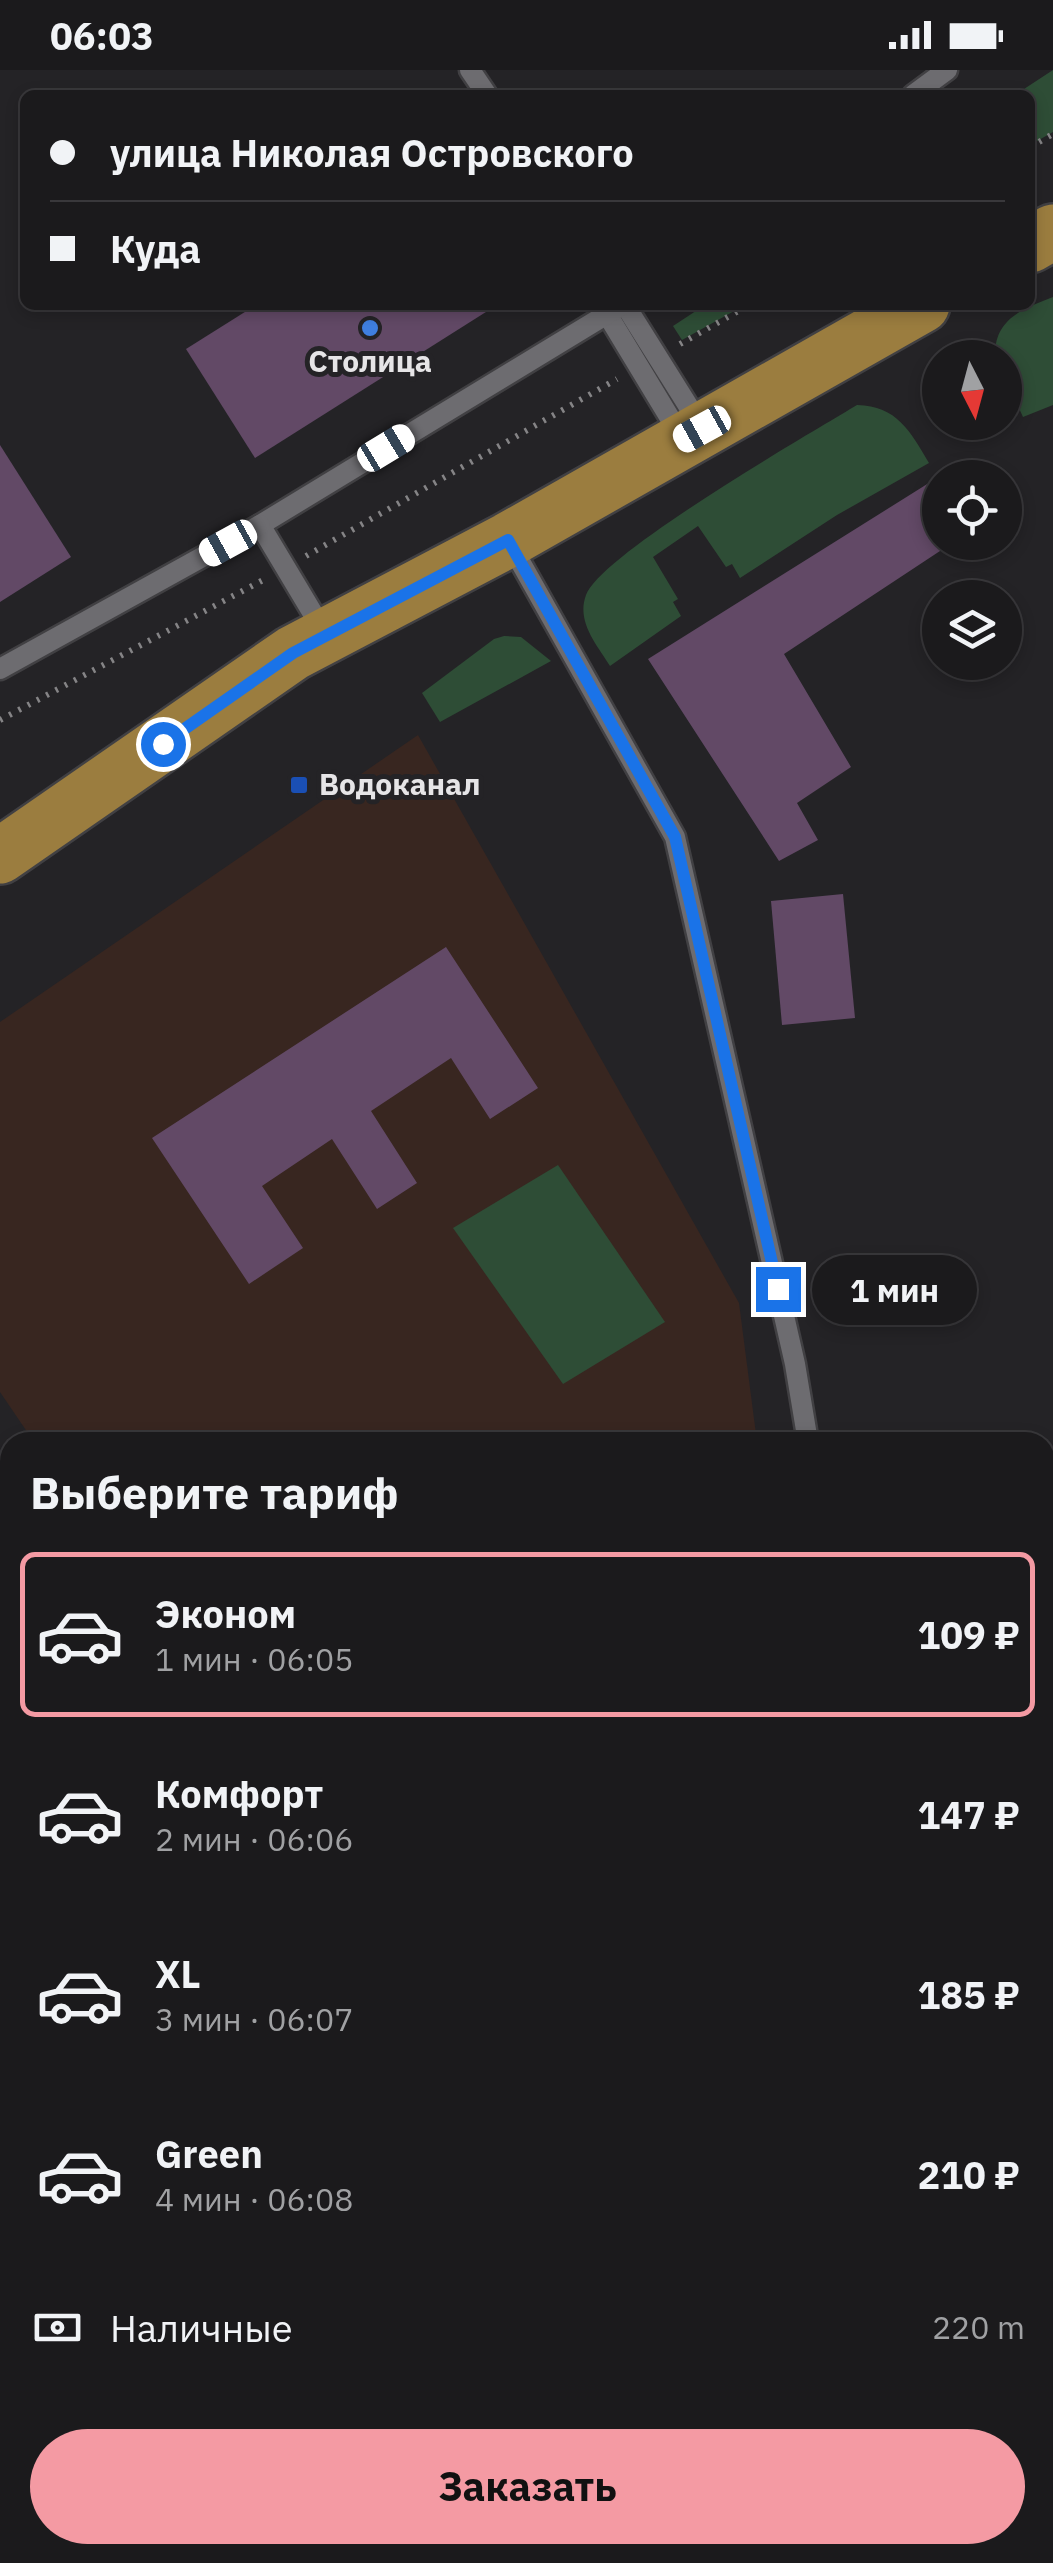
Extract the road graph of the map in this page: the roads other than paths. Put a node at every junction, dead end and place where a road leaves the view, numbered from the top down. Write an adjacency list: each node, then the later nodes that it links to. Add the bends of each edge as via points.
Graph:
1 (948, 70): 2 (lane)
2 (920, 90)
3 (615, 310): 7 (lane)
4 (619, 310): 6 (lane)
5 (913, 310): 6 (main road)
6 (693, 435): 8 (main road)
7 (260, 525): 9 (lane); 10 (lane)
8 (508, 540): 9 (main road); 12 (lane, via 675,837)
9 (326, 635): 11 (main road)
10 (0, 669)
11 (0, 856)
12 (806, 1432)

